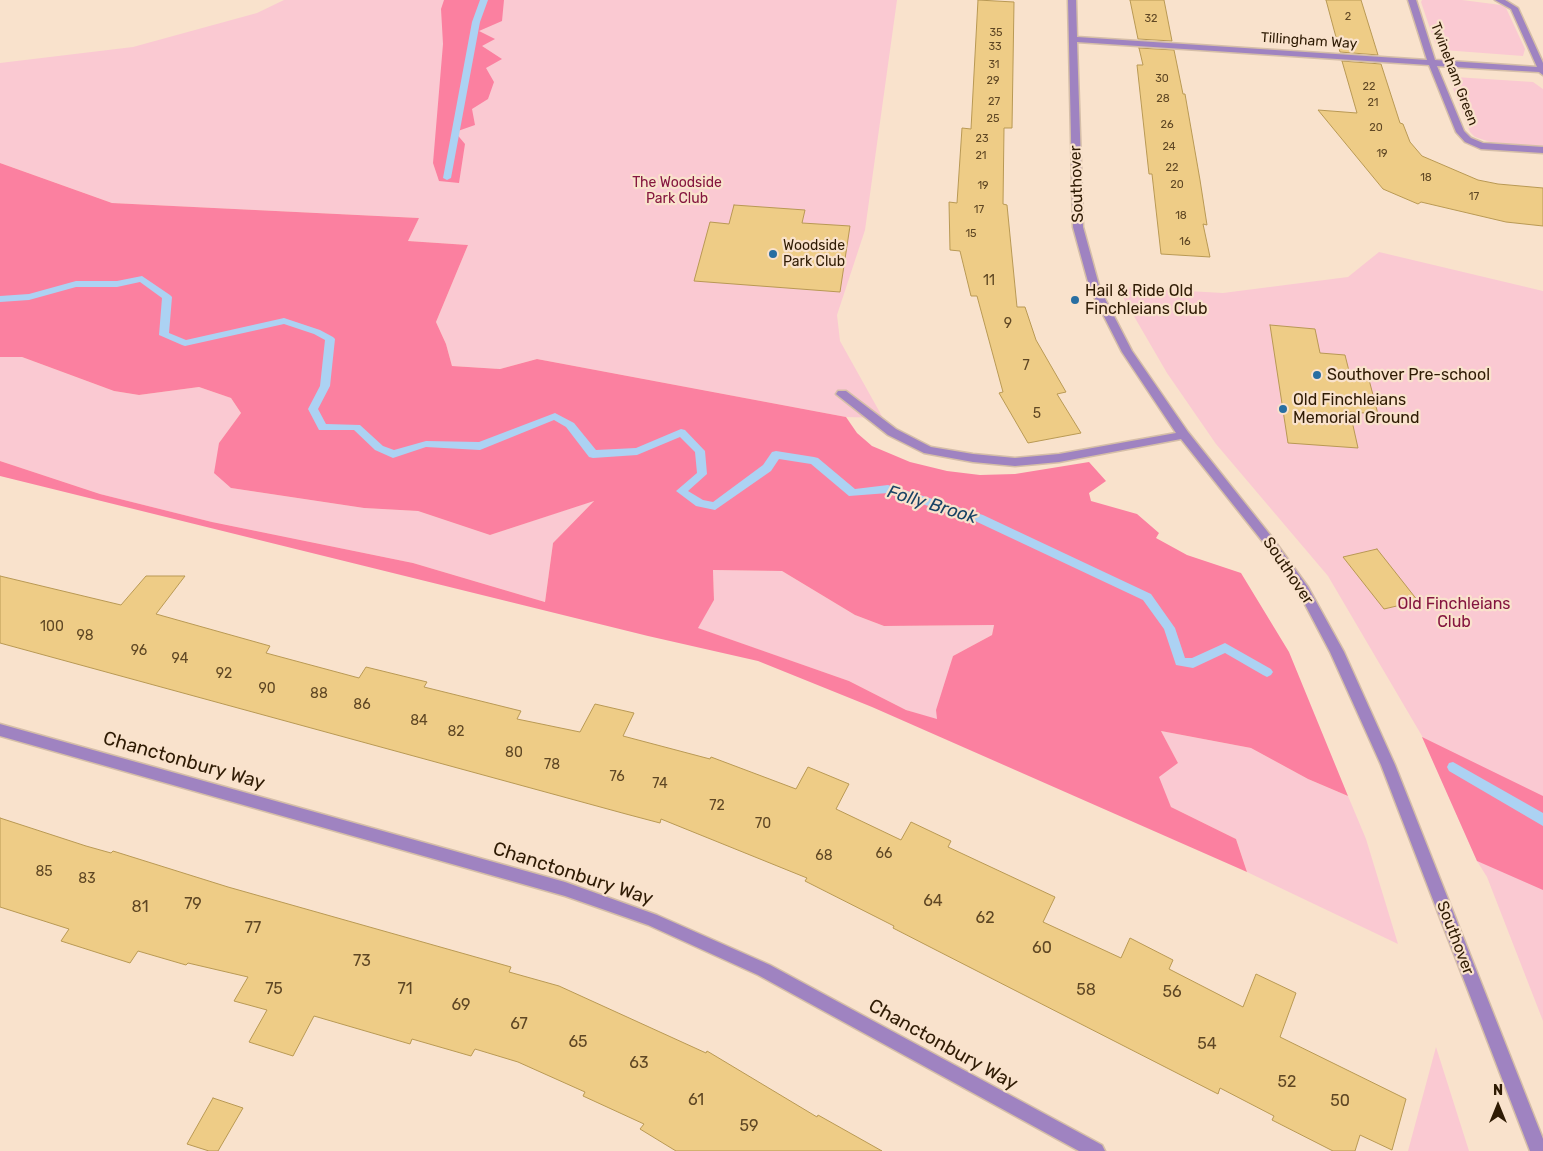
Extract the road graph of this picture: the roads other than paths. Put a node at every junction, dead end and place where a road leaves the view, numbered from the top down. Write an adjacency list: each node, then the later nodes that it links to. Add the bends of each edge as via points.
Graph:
1 (1072, 0): 4 (street, Southover)
2 (1412, 0): 5 (street, Twineham Green)
3 (1499, 0): 6 (street, via 1514,8)
4 (1073, 39): 5 (street, Tillingham Way); 9 (street, Southover, via 1078,227 1095,290 1127,352)
5 (1432, 63): 6 (street, Tillingham Way); 7 (street, Twineham Green, via 1460,132 1468,140 1480,146)
6 (1543, 71)
7 (1543, 150)
8 (842, 394): 9 (street, via 892,432 928,450 973,458 1015,462 1059,458)
9 (1184, 435): 12 (street, Southover, via 1304,590 1337,652 1388,765)
10 (0, 730): 11 (street, Chanctonbury Way, via 565,889 652,920 764,970)
11 (1096, 1151)
12 (1539, 1151)

